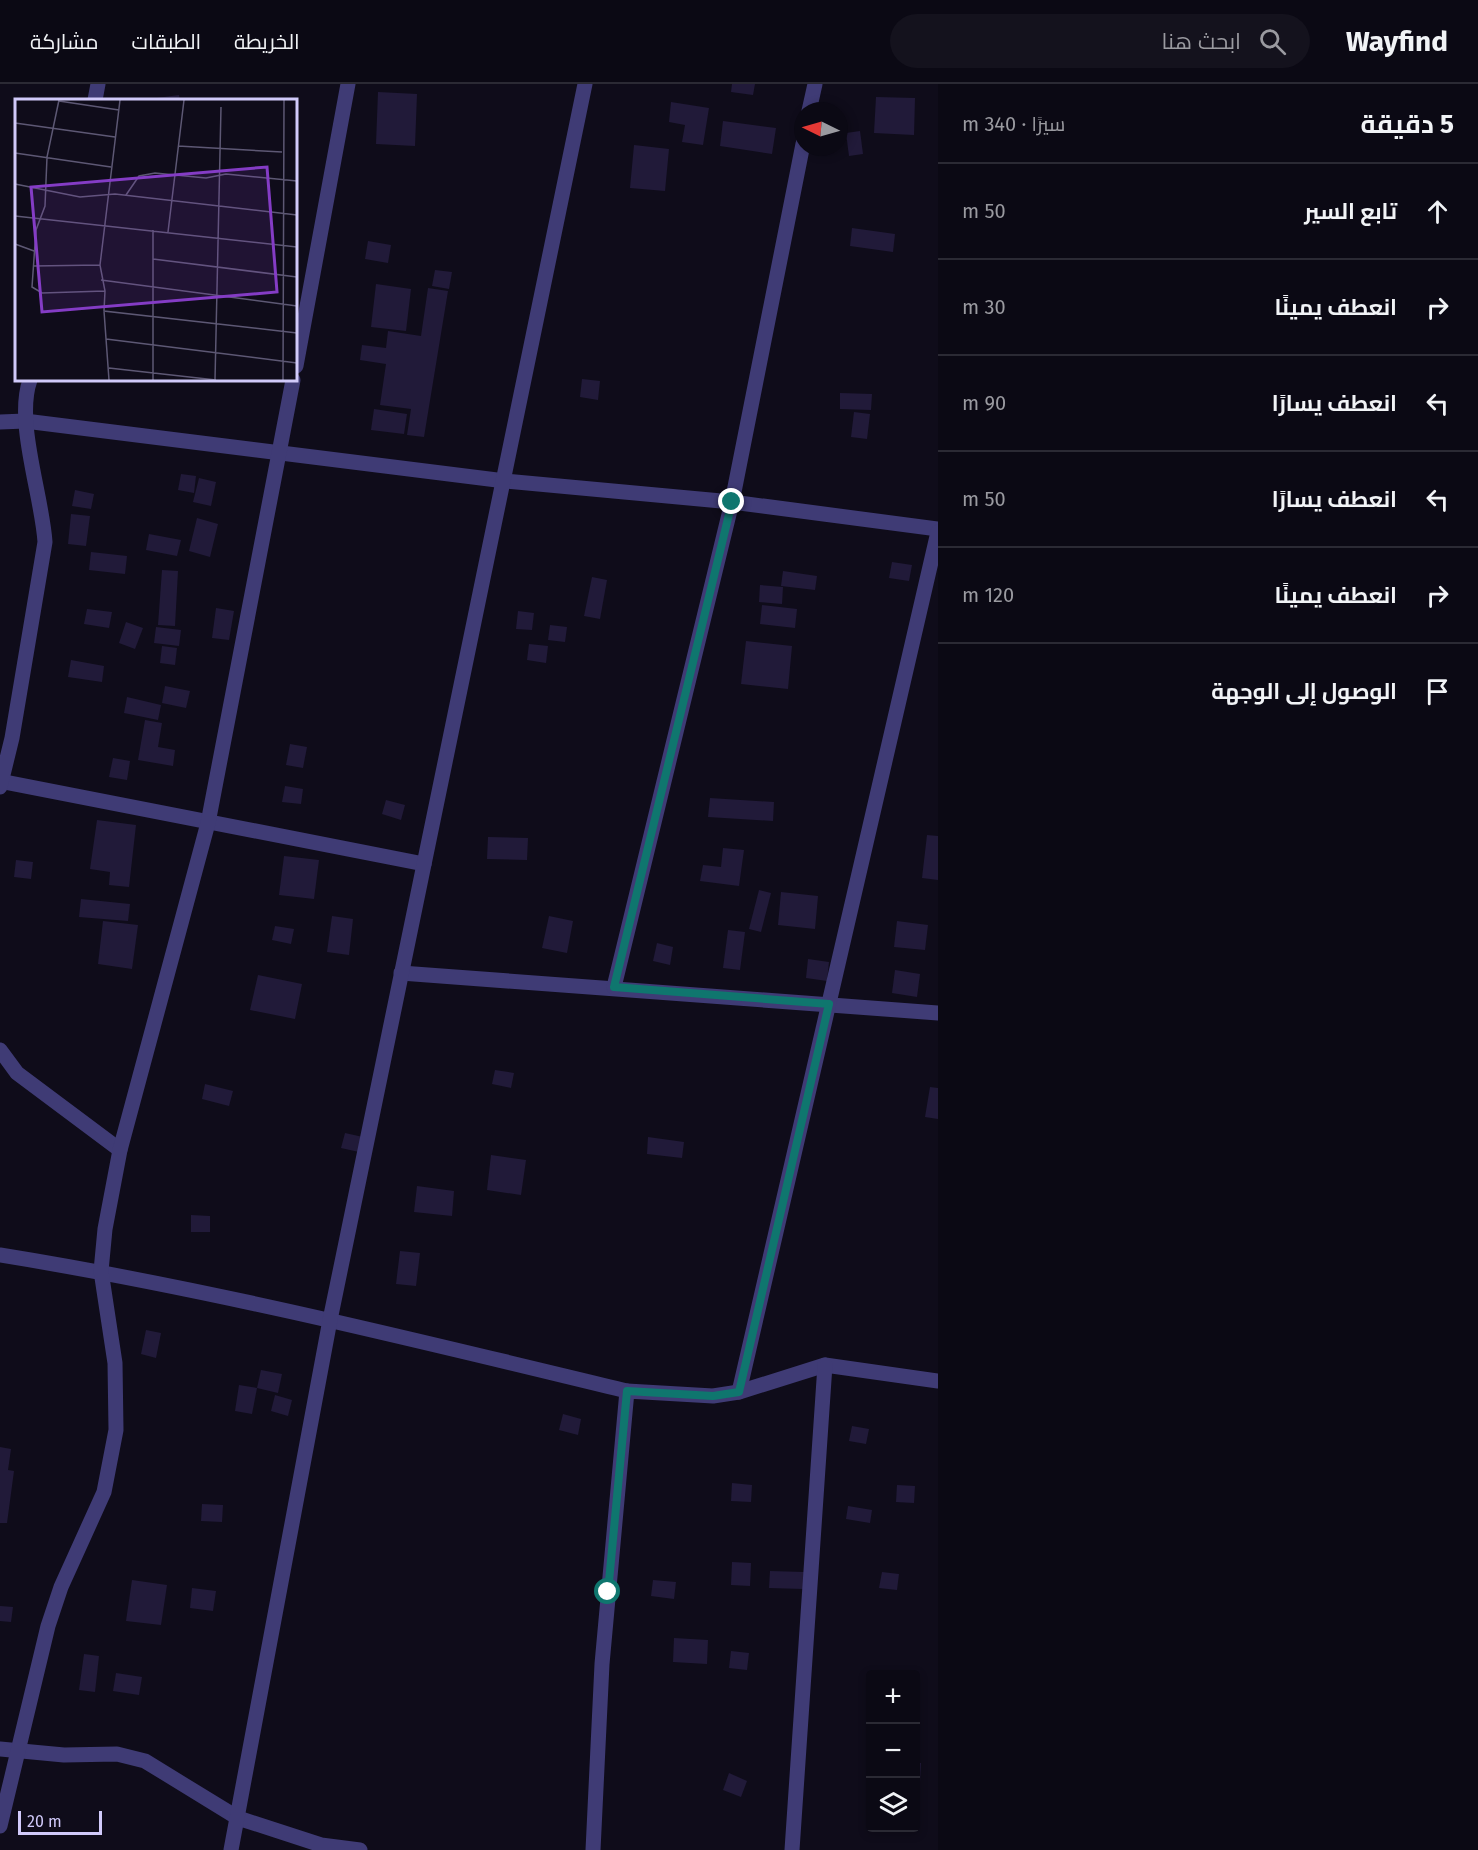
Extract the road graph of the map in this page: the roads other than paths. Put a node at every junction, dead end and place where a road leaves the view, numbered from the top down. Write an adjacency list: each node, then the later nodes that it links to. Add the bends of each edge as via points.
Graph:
1 (98, 84): 5 (street)
2 (348, 84): 8 (street)
3 (585, 84): 14 (street)
4 (815, 84): 6 (street)
5 (96, 99)
6 (811, 102)
7 (801, 156): 15 (street)
8 (297, 361)
9 (30, 381): 11 (street)
10 (293, 381): 13 (street)
11 (25, 421): 12 (street); 13 (street); 17 (street, via 44,517 45,542)
12 (0, 422)
13 (280, 451): 14 (street); 18 (street)
14 (505, 481): 15 (street); 19 (street)
15 (732, 502): 16 (street); 21 (street)
16 (938, 530): 22 (street)
17 (1, 784): 18 (street)
18 (208, 823): 19 (street); 25 (street)
19 (424, 864): 20 (street)
20 (401, 973): 21 (street); 28 (street)
21 (614, 987): 22 (street)
22 (829, 1004): 23 (street); 32 (street)
23 (938, 1013)
24 (0, 1050): 25 (street, via 17,1072)
25 (120, 1150): 27 (street)
26 (0, 1255): 27 (street)
27 (101, 1271): 28 (street); 34 (street, via 115,1363 116,1430 104,1492 61,1587 48,1626)
28 (330, 1320): 31 (street); 35 (street)
29 (825, 1365): 30 (street); 32 (street); 40 (street)
30 (938, 1381)
31 (627, 1391): 32 (street, via 713,1396); 39 (street, via 603,1654)
32 (739, 1392)
33 (0, 1749): 34 (street)
34 (20, 1752): 35 (street, via 117,1754 145,1761); 36 (street)
35 (238, 1818): 37 (street); 38 (street, via 321,1845)
36 (0, 1826)
37 (231, 1850)
38 (360, 1850)
39 (593, 1850)
40 (792, 1850)

